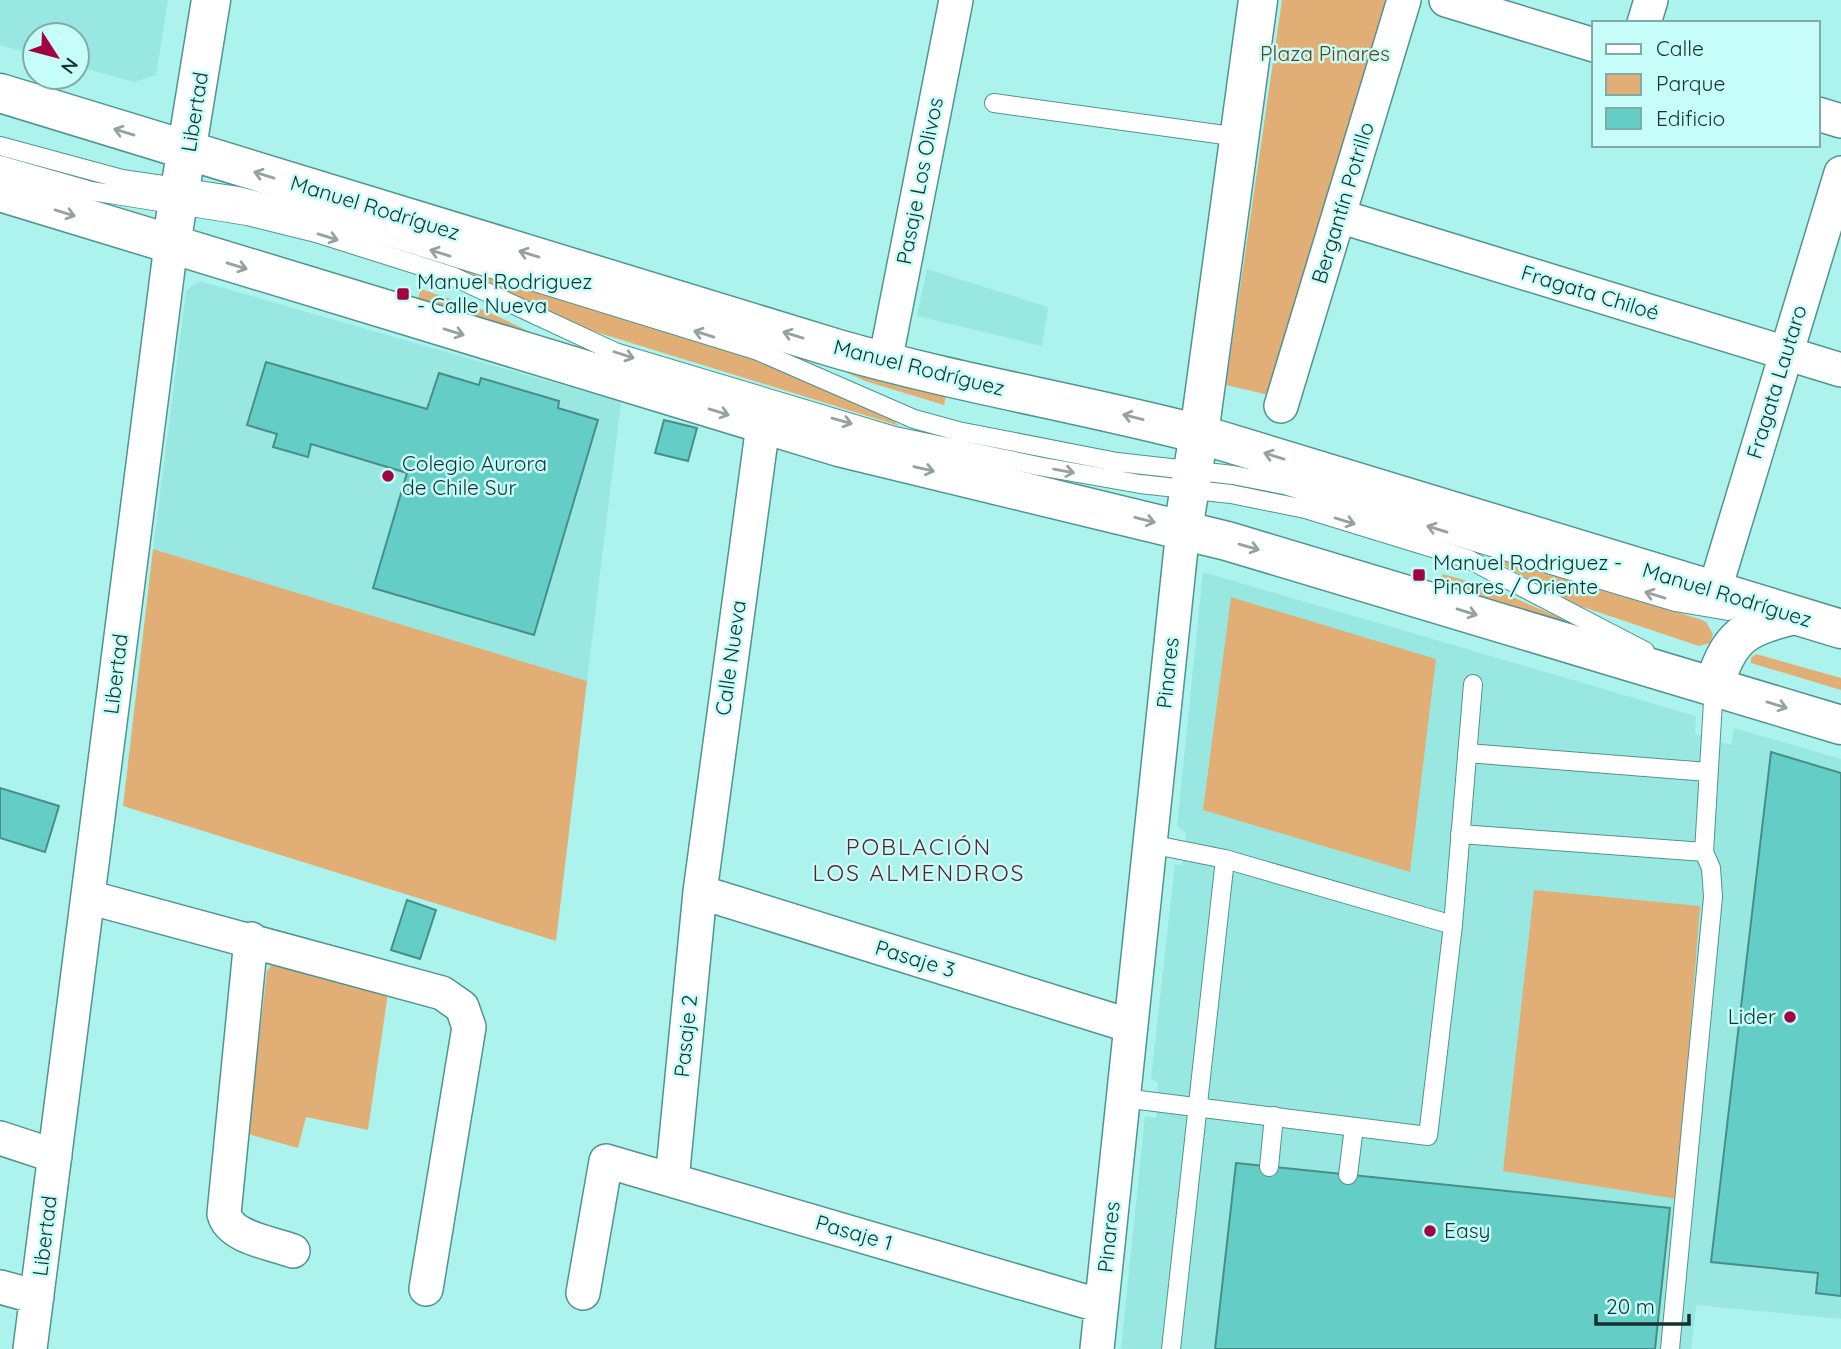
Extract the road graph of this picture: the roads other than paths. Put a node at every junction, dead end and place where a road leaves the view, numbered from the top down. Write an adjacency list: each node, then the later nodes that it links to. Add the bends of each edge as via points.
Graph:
1 (211, 0): 17 (main road, Libertad)
2 (956, 0): 22 (street, Pasaje Los Olivos)
3 (1258, 0): 13 (main road, Pinares)
4 (1405, 0): 19 (street, Bergantín Potrillo)
5 (1446, 0): 8 (street)
6 (1651, 0): 7 (street)
7 (1645, 21)
8 (1592, 44)
9 (0, 93): 17 (main road, Manuel Rodríguez, one-way to 9)
10 (994, 103): 13 (lane)
11 (1820, 115): 12 (street)
12 (1841, 121)
13 (1240, 137): 26 (main road, Pinares)
14 (0, 146): 17 (lane, via 108,176)
15 (0, 165): 17 (lane, via 90,191)
16 (1841, 173): 21 (street, Fragata Lautaro)
17 (183, 182): 20 (main road, Libertad); 22 (main road, Manuel Rodríguez, one-way to 17); 26 (lane, one-way to 17, via 1081,456 936,425 758,351 291,208); 26 (lane, one-way to 26, via 284,224 430,269 615,352 840,421 984,456 1140,484)
18 (0, 192): 20 (main road, one-way to 20)
19 (1339, 216): 21 (street, Fragata Chiloé); 24 (street, Bergantín Potrillo)
20 (172, 246): 25 (main road, one-way to 25); 41 (street, Libertad)
21 (1786, 353): 23 (street, Fragata Chiloé); 28 (street, Fragata Lautaro)
22 (885, 362): 26 (main road, Manuel Rodríguez, one-way to 22)
23 (1841, 370)
24 (1281, 406)
25 (763, 425): 27 (main road, one-way to 27, via 907,465); 40 (street, Calle Nueva)
26 (1194, 464): 27 (main road, Pinares); 28 (main road, Manuel Rodríguez, one-way to 26); 29 (lane, one-way to 26, via 1732,612 1675,601 1318,494); 32 (lane, one-way to 32, via 1270,500 1468,559)
27 (1183, 529): 32 (main road, one-way to 32); 37 (street, Pinares)
28 (1713, 592): 29 (main road, Manuel Rodríguez)
29 (1795, 615): 30 (main road, Manuel Rodríguez); 32 (main road, via 1763,622 1738,637 1724,655)
30 (1841, 629)
31 (1473, 684): 34 (lane)
32 (1714, 686): 33 (main road, one-way to 33); 35 (lane)
33 (1841, 725)
34 (1467, 753): 35 (lane); 36 (lane)
35 (1708, 772): 38 (lane)
36 (1460, 834): 38 (lane); 42 (lane)
37 (1150, 844): 39 (lane); 44 (street, Pinares)
38 (1704, 852): 63 (lane, via 1712,868 1713,897)
39 (1225, 859): 42 (lane); 46 (lane)
40 (700, 892): 44 (street, Pasaje 3); 53 (street, Pasaje 2)
41 (88, 897): 43 (street); 50 (street, Libertad)
42 (1453, 925): 48 (lane, via 1428,1136)
43 (251, 939): 54 (street, via 224,1213 236,1231); 56 (street, via 442,993 453,998 467,1016 469,1027)
44 (1131, 1026): 45 (street, Pinares)
45 (1123, 1098): 46 (lane); 59 (street, Pinares)
46 (1196, 1107): 47 (lane); 62 (lane)
47 (1274, 1116): 48 (lane); 51 (lane)
48 (1354, 1127): 52 (lane)
49 (0, 1138): 50 (street)
50 (55, 1156): 58 (street, Libertad)
51 (1269, 1167)
52 (1348, 1175)
53 (672, 1180): 57 (street, Pasaje 1, via 606,1161); 59 (street, Pasaje 1)
54 (293, 1251)
55 (0, 1287): 58 (street)
56 (426, 1289)
57 (583, 1293)
58 (37, 1297): 60 (street, Libertad)
59 (1101, 1306): 61 (street, Pinares)
60 (30, 1349)
61 (1097, 1349)
62 (1171, 1349)
63 (1670, 1349)

